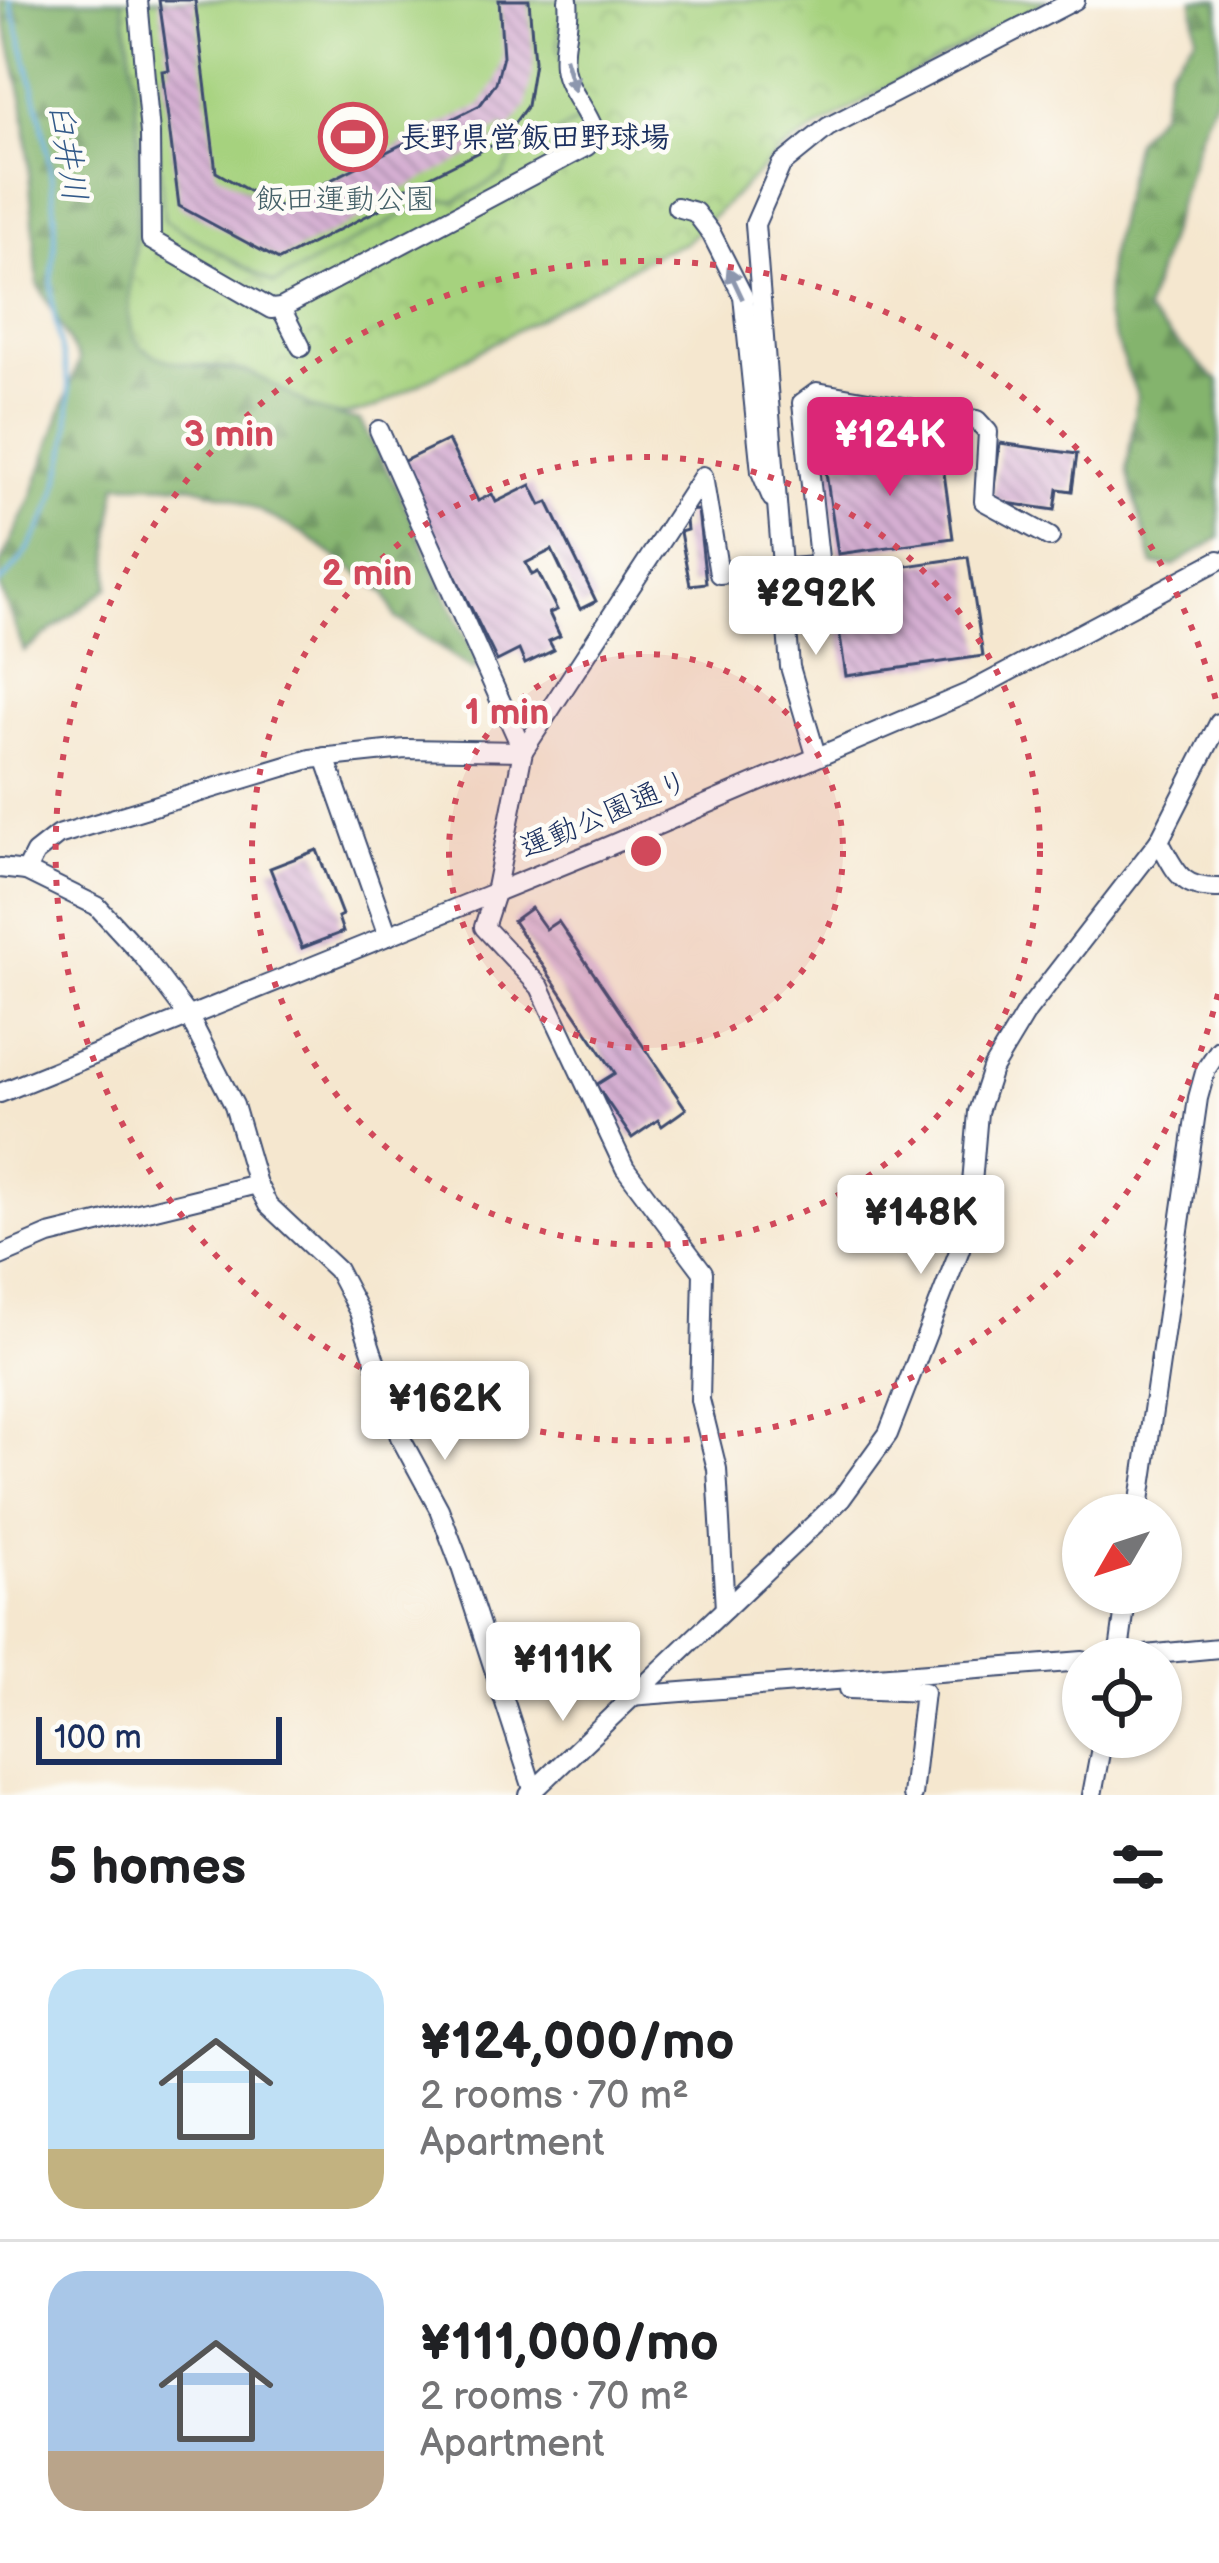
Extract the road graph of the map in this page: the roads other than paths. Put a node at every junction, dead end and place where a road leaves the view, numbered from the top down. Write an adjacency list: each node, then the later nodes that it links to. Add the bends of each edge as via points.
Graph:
1 (138, 0): 5 (street, via 151,240)
2 (568, 0): 5 (street, one-way to 5, via 564,66 593,128 587,146)
3 (1075, 0): 8 (street, via 828,128 781,165 755,224)
4 (677, 207): 8 (street, one-way to 4, via 761,472 743,296 695,212)
5 (280, 308): 6 (street)
6 (301, 346)
7 (379, 430): 13 (street)
8 (780, 520): 11 (street)
9 (1050, 537): 11 (street, via 984,501 988,432 976,420 817,392 802,403 819,558 814,566)
10 (1219, 560): 14 (street, 運動公園通り, via 970,692)
11 (784, 568): 13 (street, via 719,574 703,476); 14 (street, via 790,667)
12 (1219, 723): 16 (street)
13 (523, 751): 15 (street, via 405,748); 20 (street)
14 (816, 755): 20 (street, 運動公園通り)
15 (325, 758): 18 (street, via 58,835); 21 (street)
16 (1159, 841): 19 (street, via 1180,877); 28 (street, via 1027,1011 992,1069 978,1112 960,1249 888,1434 841,1499)
17 (0, 868): 18 (street)
18 (26, 871): 22 (street, via 98,906)
19 (1219, 888)
20 (495, 893): 21 (street, 運動公園通り); 28 (street, via 484,927 540,987 626,1168 704,1272 700,1400 717,1469)
21 (388, 936): 22 (street, 運動公園通り)
22 (189, 1017): 24 (street, 運動公園通り); 25 (street, via 234,1105)
23 (1219, 1050): 27 (street, via 1198,1098)
24 (0, 1094)
25 (257, 1184): 26 (street, via 49,1235); 35 (street, via 268,1205 337,1270 359,1312 400,1438 460,1564)
26 (0, 1256)
27 (1141, 1494)
28 (725, 1609): 33 (street)
29 (1219, 1648): 30 (street)
30 (1182, 1652)
31 (1062, 1663): 32 (street)
32 (841, 1682): 33 (street); 36 (street, via 852,1692 924,1692)
33 (630, 1696): 35 (street)
34 (1099, 1758): 37 (street)
35 (533, 1793)
36 (912, 1795)
37 (1093, 1795)

